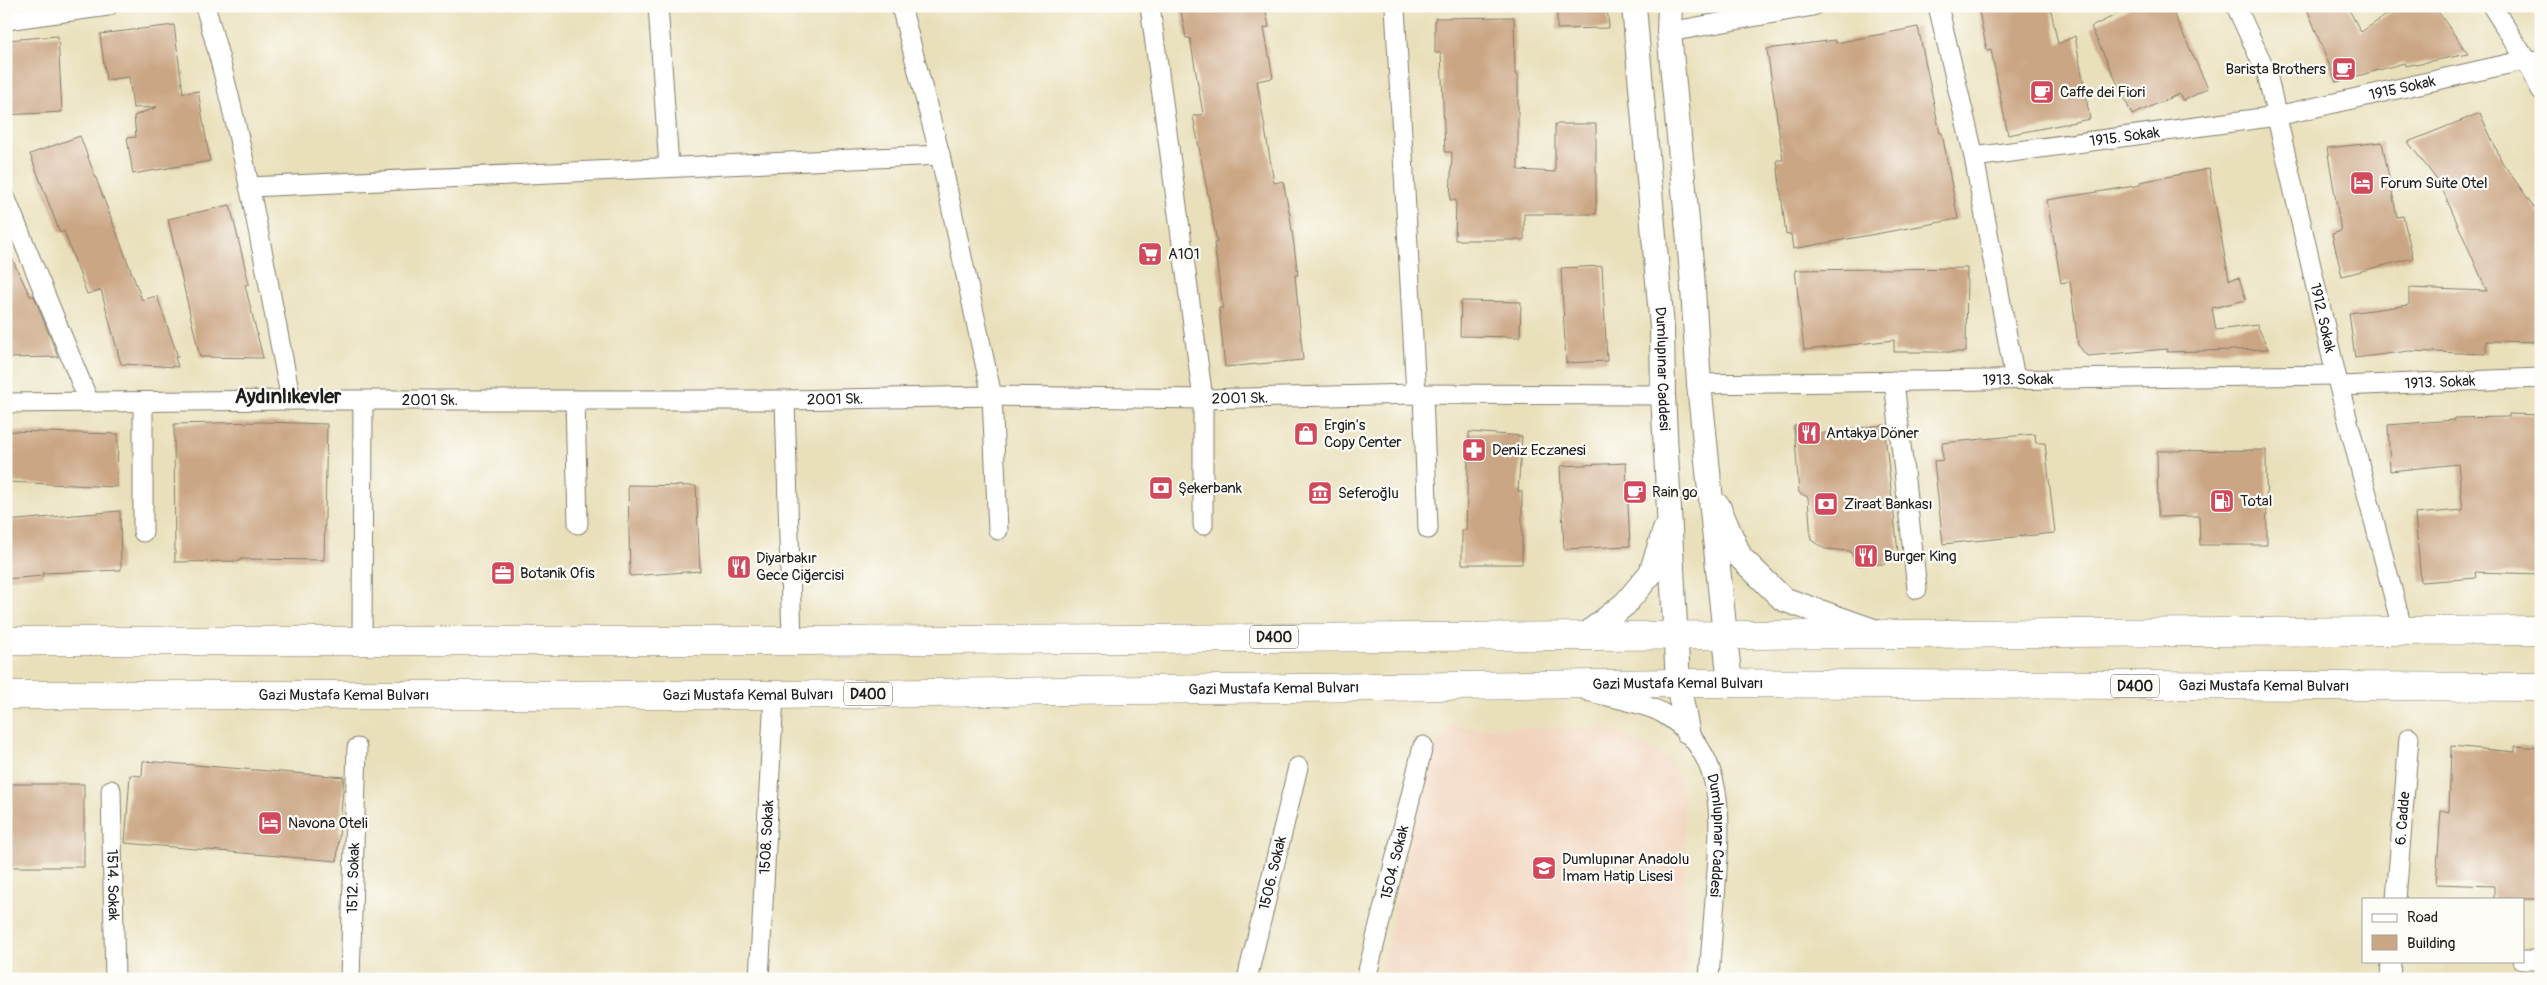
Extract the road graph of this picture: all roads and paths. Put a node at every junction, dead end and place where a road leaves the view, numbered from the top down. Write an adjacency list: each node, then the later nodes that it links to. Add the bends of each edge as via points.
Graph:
1 (108, 6): 13 (street)
2 (205, 6): 21 (street)
3 (658, 6): 20 (street)
4 (901, 6): 18 (street)
5 (1150, 6): 31 (street)
6 (1395, 6): 28 (street)
7 (1634, 6): 29 (street, Dumlupınar Caddesi, via 1662,328)
8 (1670, 6): 14 (street)
9 (1813, 6): 14 (street)
10 (1938, 6): 19 (street)
11 (2236, 6): 17 (street, 1912. Sokak, via 2267,74)
12 (2492, 6): 15 (street)
13 (6, 20)
14 (1669, 32): 27 (street)
15 (2534, 59): 16 (street); 17 (street, 1915 Sokak)
16 (2541, 90)
17 (2277, 116): 19 (street, 1915. Sokak); 25 (street, 1912. Sokak)
18 (940, 155): 20 (street); 30 (street)
19 (1974, 157): 24 (street)
20 (669, 168): 21 (street)
21 (249, 187): 32 (street)
22 (6, 199): 36 (street)
23 (2541, 378): 25 (street, 1913. Sokak)
24 (2015, 379): 25 (street, 1913. Sokak); 26 (street, 1913. Sokak)
25 (2338, 380): 48 (street, 1912. Sokak)
26 (1894, 381): 27 (street, 1913. Sokak); 46 (street)
27 (1699, 384): 39 (street)
28 (1420, 394): 29 (street, 2001 Sk.); 31 (street, 2001 Sk.); 43 (street)
29 (1663, 395): 40 (street, Dumlupınar Caddesi)
30 (992, 396): 31 (street, 2001 Sk.); 34 (street, 2001 Sk.); 44 (street)
31 (1203, 399): 42 (street)
32 (291, 400): 35 (street, 2001 Sk.); 38 (street, 2001 Sk.)
33 (575, 400): 34 (street, 2001 Sk.); 35 (street, 2001 Sk.); 41 (street)
34 (785, 400): 55 (street)
35 (363, 401): 54 (street)
36 (89, 402): 37 (street, 2001 Sk.); 38 (street, 2001 Sk.)
37 (6, 403)
38 (143, 403): 45 (street)
39 (1710, 489): 50 (street); 52 (street, via 1740,557 1783,600)
40 (1669, 516): 49 (street, Dumlupınar Caddesi); 51 (street, via 1651,572 1625,604)
41 (578, 524)
42 (1203, 525)
43 (1428, 529)
44 (998, 530)
45 (143, 532)
46 (1917, 589)
47 (2541, 630): 48 (highway, D400)
48 (2403, 632): 52 (highway, D400)
49 (1675, 634): 50 (highway, D400); 51 (highway, D400); 56 (street, Dumlupınar Caddesi)
50 (1725, 634): 52 (highway, D400); 57 (street)
51 (1586, 635): 55 (highway, D400)
52 (1885, 635)
53 (6, 641): 54 (highway, D400)
54 (362, 641): 55 (highway, D400)
55 (792, 641)
56 (1678, 683): 57 (highway, Gazi Mustafa Kemal Bulvarı / D400); 58 (highway, Gazi Mustafa Kemal Bulvarı / D400); 62 (street, Dumlupınar Caddesi)
57 (1730, 684): 59 (highway, Gazi Mustafa Kemal Bulvarı / D400)
58 (1564, 685): 61 (highway, Gazi Mustafa Kemal Bulvarı / D400); 62 (street, Dumlupınar Caddesi, via 1662,713)
59 (2541, 687)
60 (6, 695): 61 (highway, Gazi Mustafa Kemal Bulvarı / D400)
61 (774, 695): 74 (street, 1508. Sokak)
62 (1687, 731): 77 (street, Dumlupınar Caddesi, via 1700,746 1716,784 1721,829)
63 (2409, 738): 68 (street, 6. Cadde)
64 (1423, 746): 76 (street, 1504. Sokak)
65 (358, 748): 73 (street, 1512. Sokak)
66 (1298, 767): 75 (street, 1506. Sokak)
67 (111, 790): 72 (street, 1514. Sokak)
68 (2396, 898)
69 (2524, 960): 70 (street)
70 (2541, 960)
71 (2391, 962): 78 (street)
72 (115, 979)
73 (350, 979)
74 (759, 979)
75 (1247, 979)
76 (1366, 979)
77 (1709, 979)
78 (2390, 979)

